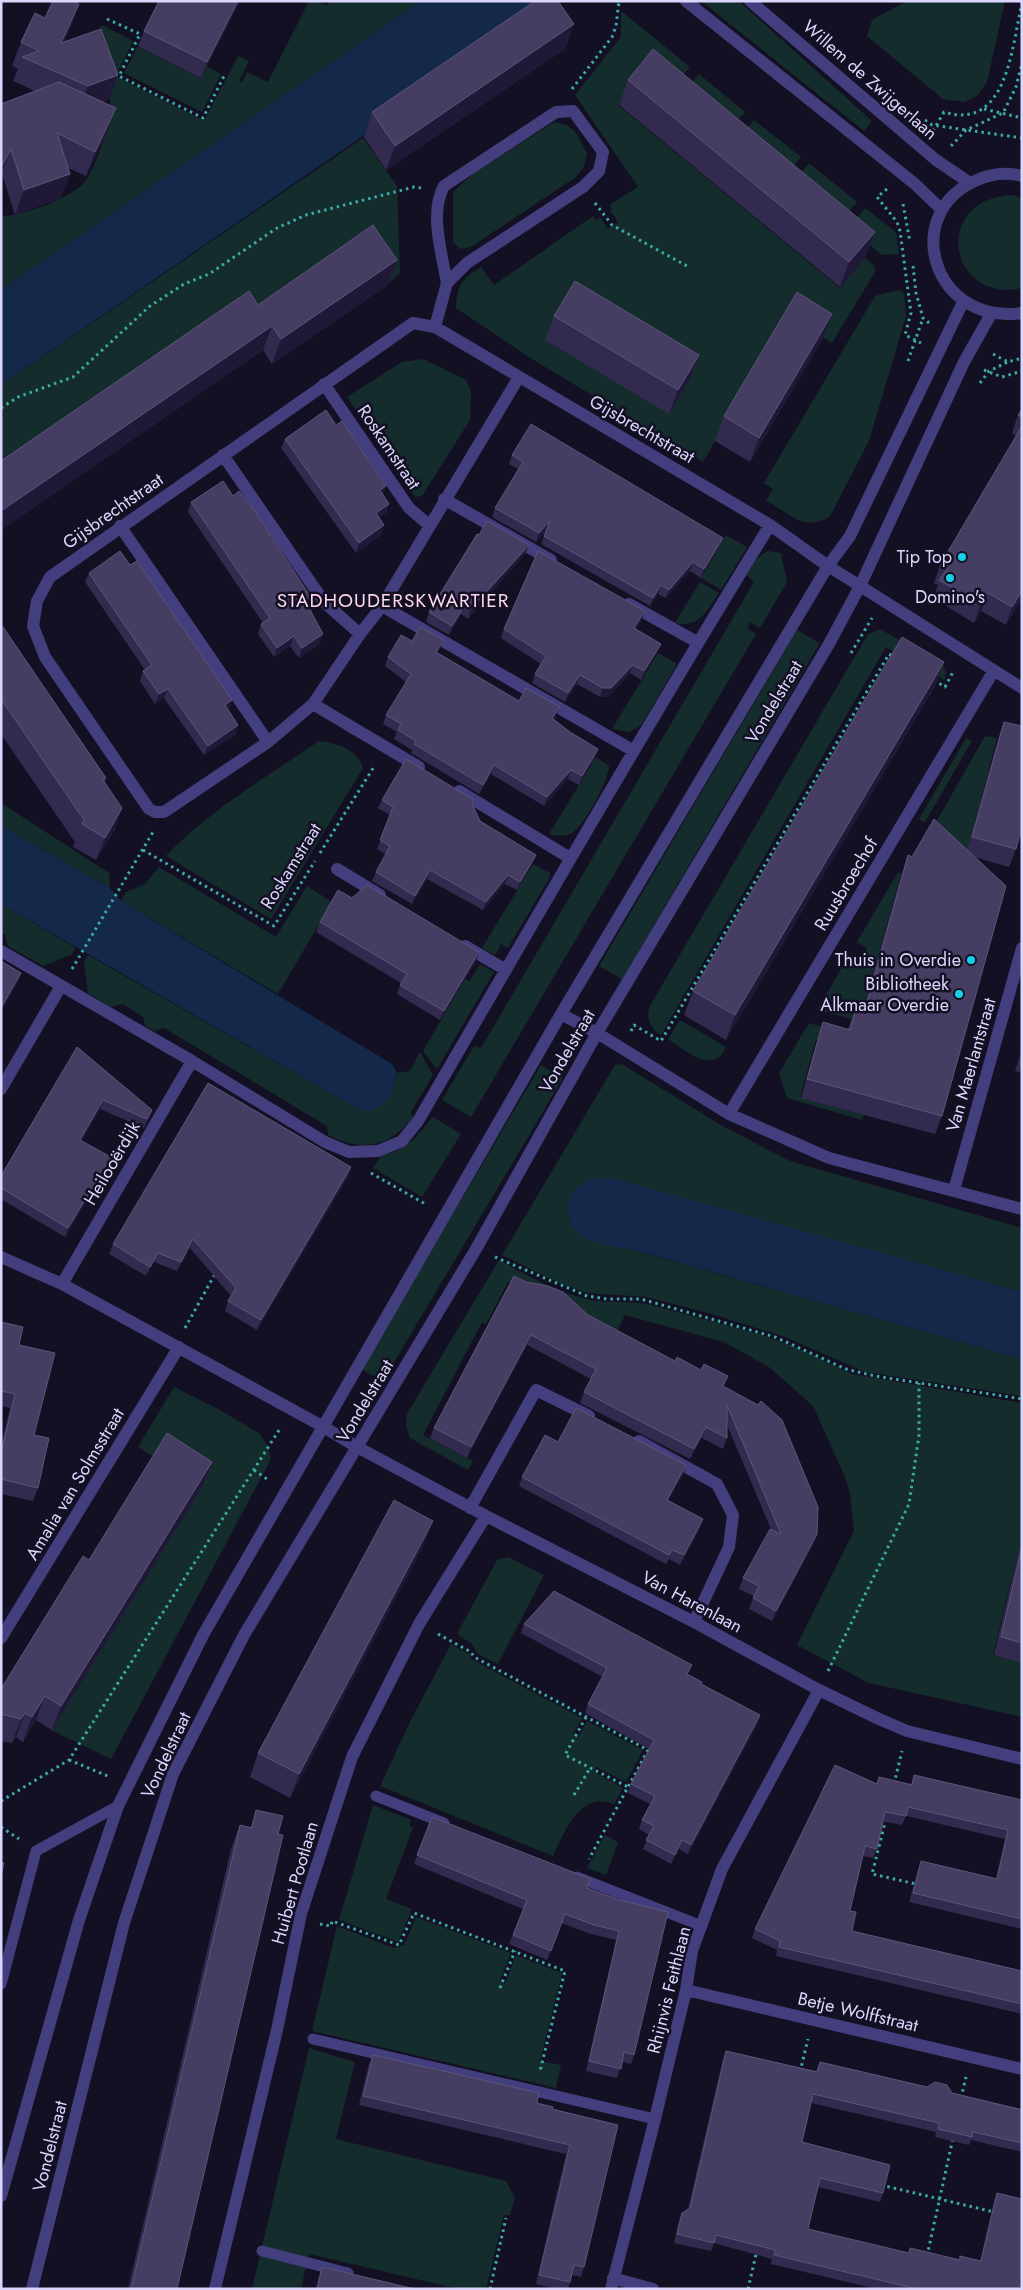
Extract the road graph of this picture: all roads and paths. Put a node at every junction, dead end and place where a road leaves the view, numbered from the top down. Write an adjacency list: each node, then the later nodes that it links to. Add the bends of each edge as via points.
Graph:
1 (619, 1): 8 (path, via 612,37)
2 (686, 1): 21 (street, via 915,184)
3 (750, 1): 16 (street, Willem de Zwijgerlaan, via 936,160)
4 (1022, 3): 9 (path, via 1004,80 984,109)
5 (107, 19): 7 (path, via 140,34 119,76 203,118)
6 (1022, 63): 9 (path, via 1016,87)
7 (224, 76)
8 (556, 112): 17 (street, via 573,111 603,152 599,171); 18 (street, via 444,186)
9 (1003, 114): 10 (path); 11 (path)
10 (1022, 118)
11 (966, 130): 12 (path); 13 (path, Willem de Zwijgerlaan)
12 (1022, 138)
13 (946, 150)
14 (1020, 172): 16 (street, via 984,176)
15 (881, 182): 19 (path)
16 (970, 183): 21 (street, via 959,190)
17 (583, 187): 24 (path, via 612,225); 25 (street, via 467,263)
18 (441, 192): 25 (street, via 438,197 439,240); 35 (path, via 414,187 286,223 209,274 184,284 150,306 73,377 18,397)
19 (891, 193)
20 (896, 197): 22 (path, via 903,203)
21 (942, 210): 26 (street, via 935,229 934,250 949,288)
22 (912, 252)
23 (913, 260): 29 (path, via 916,293 923,318)
24 (687, 266)
25 (448, 283): 30 (street)
26 (963, 302): 28 (street); 42 (street, Vondelstraat, via 850,536)
27 (1022, 313): 28 (street)
28 (991, 314): 43 (street, Vondelstraat, via 964,362)
29 (935, 326)
30 (435, 327): 33 (street, Gijsbrechtstraat); 34 (street, Gijsbrechtstraat, via 413,323)
31 (987, 352): 32 (path, via 1008,362)
32 (1022, 358)
33 (519, 377): 37 (street, Roskamstraat); 38 (street, Gijsbrechtstraat)
34 (324, 384): 36 (street, Gijsbrechtstraat); 40 (street, Roskamstraat, via 409,508)
35 (1, 408)
36 (223, 455): 39 (street, Gijsbrechtstraat); 46 (street, via 324,602)
37 (444, 499): 40 (street, Roskamstraat); 41 (street)
38 (770, 525): 42 (street, Gijsbrechtstraat); 47 (street)
39 (120, 526): 54 (street); 59 (street, Gijsbrechtstraat, via 50,577 37,601 33,626 46,657 149,809)
40 (430, 526): 45 (street, Roskamstraat)
41 (562, 566)
42 (828, 566): 43 (street); 70 (street, Vondelstraat)
43 (860, 586): 49 (street); 71 (street, Vondelstraat, via 824,652)
44 (621, 600): 47 (street)
45 (382, 606): 46 (street, Roskamstraat); 56 (street)
46 (360, 634): 53 (street, Roskamstraat)
47 (697, 642): 56 (street)
48 (896, 658): 72 (path, via 889,654)
49 (993, 672): 52 (street); 75 (street, Ruusbroechof)
50 (926, 675): 51 (path)
51 (941, 684)
52 (1022, 688)
53 (313, 704): 54 (street, Roskamstraat); 55 (street)
54 (268, 742): 59 (street, Roskamstraat)
55 (386, 748): 57 (street); 60 (path, Roskamstraat, via 274,926)
56 (634, 751): 61 (street)
57 (428, 772)
58 (445, 783): 61 (street)
59 (164, 812): 60 (path)
60 (143, 850): 67 (path)
61 (570, 858): 68 (street)
62 (337, 869): 63 (street)
63 (388, 899)
64 (455, 940): 68 (street)
65 (1022, 948): 77 (street, Van Maerlantstraat)
66 (1, 952): 69 (street)
67 (73, 967)
68 (506, 970): 76 (street, via 418,1121 402,1142 378,1151)
69 (61, 986): 73 (street); 74 (street)
70 (561, 1014): 71 (street); 79 (street, Vondelstraat)
71 (596, 1033): 75 (street); 80 (street, Vondelstraat)
72 (664, 1038)
73 (192, 1061): 76 (street, via 325,1142 349,1152); 83 (street, Heilooërdijk)
74 (1, 1089)
75 (729, 1114): 77 (street, via 828,1158)
76 (362, 1151): 79 (path, via 363,1166 369,1172)
77 (954, 1190): 78 (street)
78 (1022, 1209)
79 (445, 1215): 89 (street, Vondelstraat)
80 (476, 1249): 85 (path, via 587,1296 641,1299 775,1337 846,1369); 91 (street, Vondelstraat)
81 (1, 1257): 83 (street)
82 (216, 1272): 84 (path, via 186,1324)
83 (62, 1284): 84 (street)
84 (179, 1347): 87 (street); 96 (street, Amalia van Solmsstraat)
85 (919, 1383): 86 (path); 97 (path, via 919,1436 909,1504)
86 (1022, 1399)
87 (292, 1410): 89 (street); 101 (path)
88 (603, 1423): 92 (street, via 536,1390)
89 (322, 1426): 91 (street, Van Harenlaan); 103 (street, Vondelstraat, via 203,1634)
90 (629, 1436): 94 (street, via 717,1484 733,1514 729,1547)
91 (357, 1447): 92 (street, Van Harenlaan); 139 (street, Vondelstraat, via 244,1635 173,1774 156,1818 124,1923)
92 (470, 1508): 93 (street, Van Harenlaan)
93 (486, 1516): 94 (street, Van Harenlaan); 95 (street, Huibert Pootlaan)
94 (694, 1622): 97 (street, Van Harenlaan)
95 (419, 1624): 98 (path); 114 (street, Huibert Pootlaan, via 352,1757)
96 (1, 1638)
97 (819, 1690): 99 (street, Van Harenlaan); 115 (street, Rhijnvis Feithlaan, via 722,1869)
98 (586, 1717): 102 (path, via 565,1755); 104 (path, via 648,1750)
99 (907, 1731): 100 (street, Van Harenlaan); 105 (path)
100 (1022, 1759)
101 (69, 1760): 103 (path); 108 (path)
102 (590, 1768): 104 (path); 106 (path)
103 (128, 1785): 109 (street, Vondelstraat)
104 (628, 1787): 112 (path)
105 (893, 1788)
106 (574, 1795)
107 (376, 1796): 111 (lane)
108 (1, 1801)
109 (118, 1806): 117 (lane, via 36,1851); 130 (street, Vondelstraat, via 79,1920)
110 (886, 1817): 113 (path, via 872,1874)
111 (459, 1829)
112 (575, 1876): 115 (lane)
113 (919, 1885)
114 (300, 1920): 116 (path, via 331,1926 332,1921 399,1945 414,1912); 140 (street, Huibert Pootlaan, via 278,2030)
115 (702, 1926): 119 (street, Rhijnvis Feithlaan, via 692,1951)
116 (515, 1952): 118 (path); 125 (path, via 564,1971)
117 (1, 1984)
118 (500, 1988)
119 (686, 1990): 120 (street, Betje Wolffstraat); 127 (street, Rhijnvis Feithlaan)
120 (812, 2020): 122 (street, Betje Wolffstraat); 124 (path)
121 (313, 2039): 125 (lane)
122 (970, 2056): 123 (street, Betje Wolffstraat); 126 (path)
123 (1022, 2069)
124 (799, 2076)
125 (535, 2092): 127 (lane)
126 (960, 2104)
127 (655, 2119): 138 (street, Rhijnvis Feithlaan)
128 (954, 2133): 131 (path)
129 (873, 2184): 131 (path)
130 (2, 2188)
131 (940, 2199): 132 (path); 136 (path)
132 (1004, 2214)
133 (506, 2218): 141 (path)
134 (759, 2243): 143 (path)
135 (262, 2251): 137 (lane)
136 (926, 2261)
137 (355, 2275)
138 (612, 2284): 142 (street)
139 (32, 2289)
140 (215, 2289)
141 (490, 2289)
142 (653, 2289)
143 (748, 2289)

